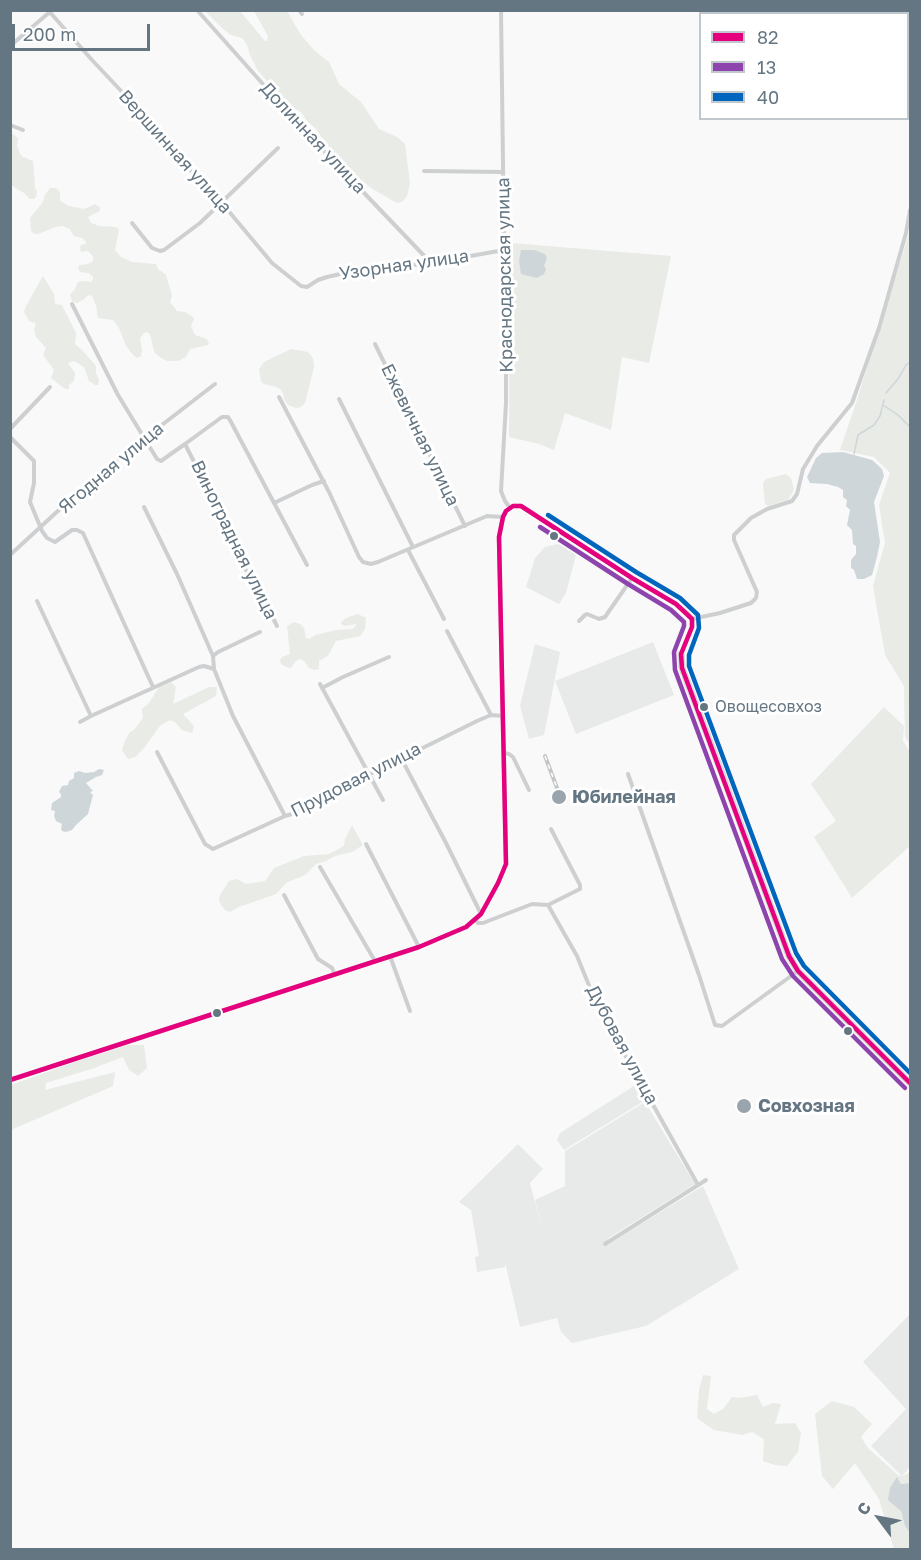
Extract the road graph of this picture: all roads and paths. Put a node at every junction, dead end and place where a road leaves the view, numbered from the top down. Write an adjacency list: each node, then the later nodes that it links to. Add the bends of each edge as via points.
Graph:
1 (197, 10): 14 (street, Долинная улица)
2 (501, 10): 9 (street, Краснодарская улица)
3 (50, 11): 4 (street); 10 (street, Вершинная улица)
4 (10, 46)
5 (10, 125): 6 (street)
6 (23, 130)
7 (278, 148): 10 (street)
8 (424, 171): 9 (street)
9 (503, 172): 13 (street, Краснодарская улица)
10 (220, 202): 12 (street, via 194,228 160,251 152,248); 15 (street, Вершинная улица, via 272,263)
11 (910, 210): 39 (street, via 879,328 852,404 817,446 803,469 792,501 751,518 734,535 756,598 751,603)
12 (132, 223)
13 (504, 250): 14 (street, Узорная улица); 29 (street, Краснодарская улица, via 506,403 501,491)
14 (431, 263): 15 (street, Узорная улица, via 349,272)
15 (307, 287)
16 (72, 304): 24 (street, via 123,404)
17 (375, 344): 31 (street, Ежевичная улица)
18 (215, 384): 24 (street, Ягодная улица)
19 (50, 387): 22 (street)
20 (279, 397): 26 (street)
21 (339, 399): 33 (street)
22 (10, 429)
23 (10, 437): 32 (street, via 34,460 30,502)
24 (146, 438): 25 (street, via 160,461); 32 (street, Ягодная улица, via 97,474)
25 (185, 444): 27 (street, via 222,417 228,417); 41 (street, Виноградная улица, via 239,559)
26 (324, 481): 27 (street); 33 (street, via 363,562 371,564)
27 (274, 503): 35 (street)
28 (144, 507): 45 (street)
29 (510, 508): 30 (street); 36 (street, via 521,506)
30 (503, 517): 31 (street, via 487,516); 51 (street, via 499,537)
31 (465, 526): 33 (street)
32 (41, 527): 34 (street, Ягодная улица); 48 (street, via 47,538 56,542 72,530 83,533)
33 (411, 548): 38 (street)
34 (10, 555)
35 (307, 565)
36 (632, 578): 39 (street, via 676,604); 40 (street, via 605,617 587,614)
37 (37, 601): 50 (street)
38 (444, 619)
39 (692, 619): 44 (street)
40 (579, 621)
41 (277, 626)
42 (447, 631): 49 (street)
43 (260, 632): 45 (street)
44 (681, 654): 71 (main road, via 682,668 789,956)
45 (213, 656): 47 (street)
46 (388, 657): 56 (street, via 321,686)
47 (214, 669): 48 (street, via 199,667); 60 (street, via 233,716)
48 (153, 687): 50 (street)
49 (491, 715): 51 (street, Прудовая улица); 55 (street, Прудовая улица)
50 (91, 716): 52 (street)
51 (503, 716): 54 (street)
52 (80, 722)
53 (157, 752): 60 (street, Прудовая улица, via 210,849)
54 (504, 753): 58 (street, via 513,758); 66 (street, via 506,864)
55 (401, 758): 56 (street, Прудовая улица); 66 (street)
56 (370, 774): 59 (street); 60 (street, Прудовая улица)
57 (628, 774): 71 (street, via 715,1025 722,1026)
58 (529, 790)
59 (383, 800)
60 (285, 816)
61 (551, 829): 65 (street, via 580,889)
62 (366, 844): 68 (street)
63 (320, 867): 70 (street)
64 (284, 896): 72 (street, via 318,959 332,968)
65 (548, 905): 67 (street, via 532,904 483,923); 77 (street, Дубовая улица, via 577,956 597,1005)
66 (481, 914): 67 (street)
67 (475, 920): 68 (street)
68 (419, 947): 69 (street)
69 (390, 956): 70 (street); 73 (street)
70 (375, 961): 72 (street)
71 (798, 971): 75 (main road)
72 (335, 975): 74 (street)
73 (410, 1011)
74 (10, 1080)
75 (910, 1083)
76 (706, 1180): 77 (street)
77 (698, 1185): 78 (street)
78 (605, 1244)

